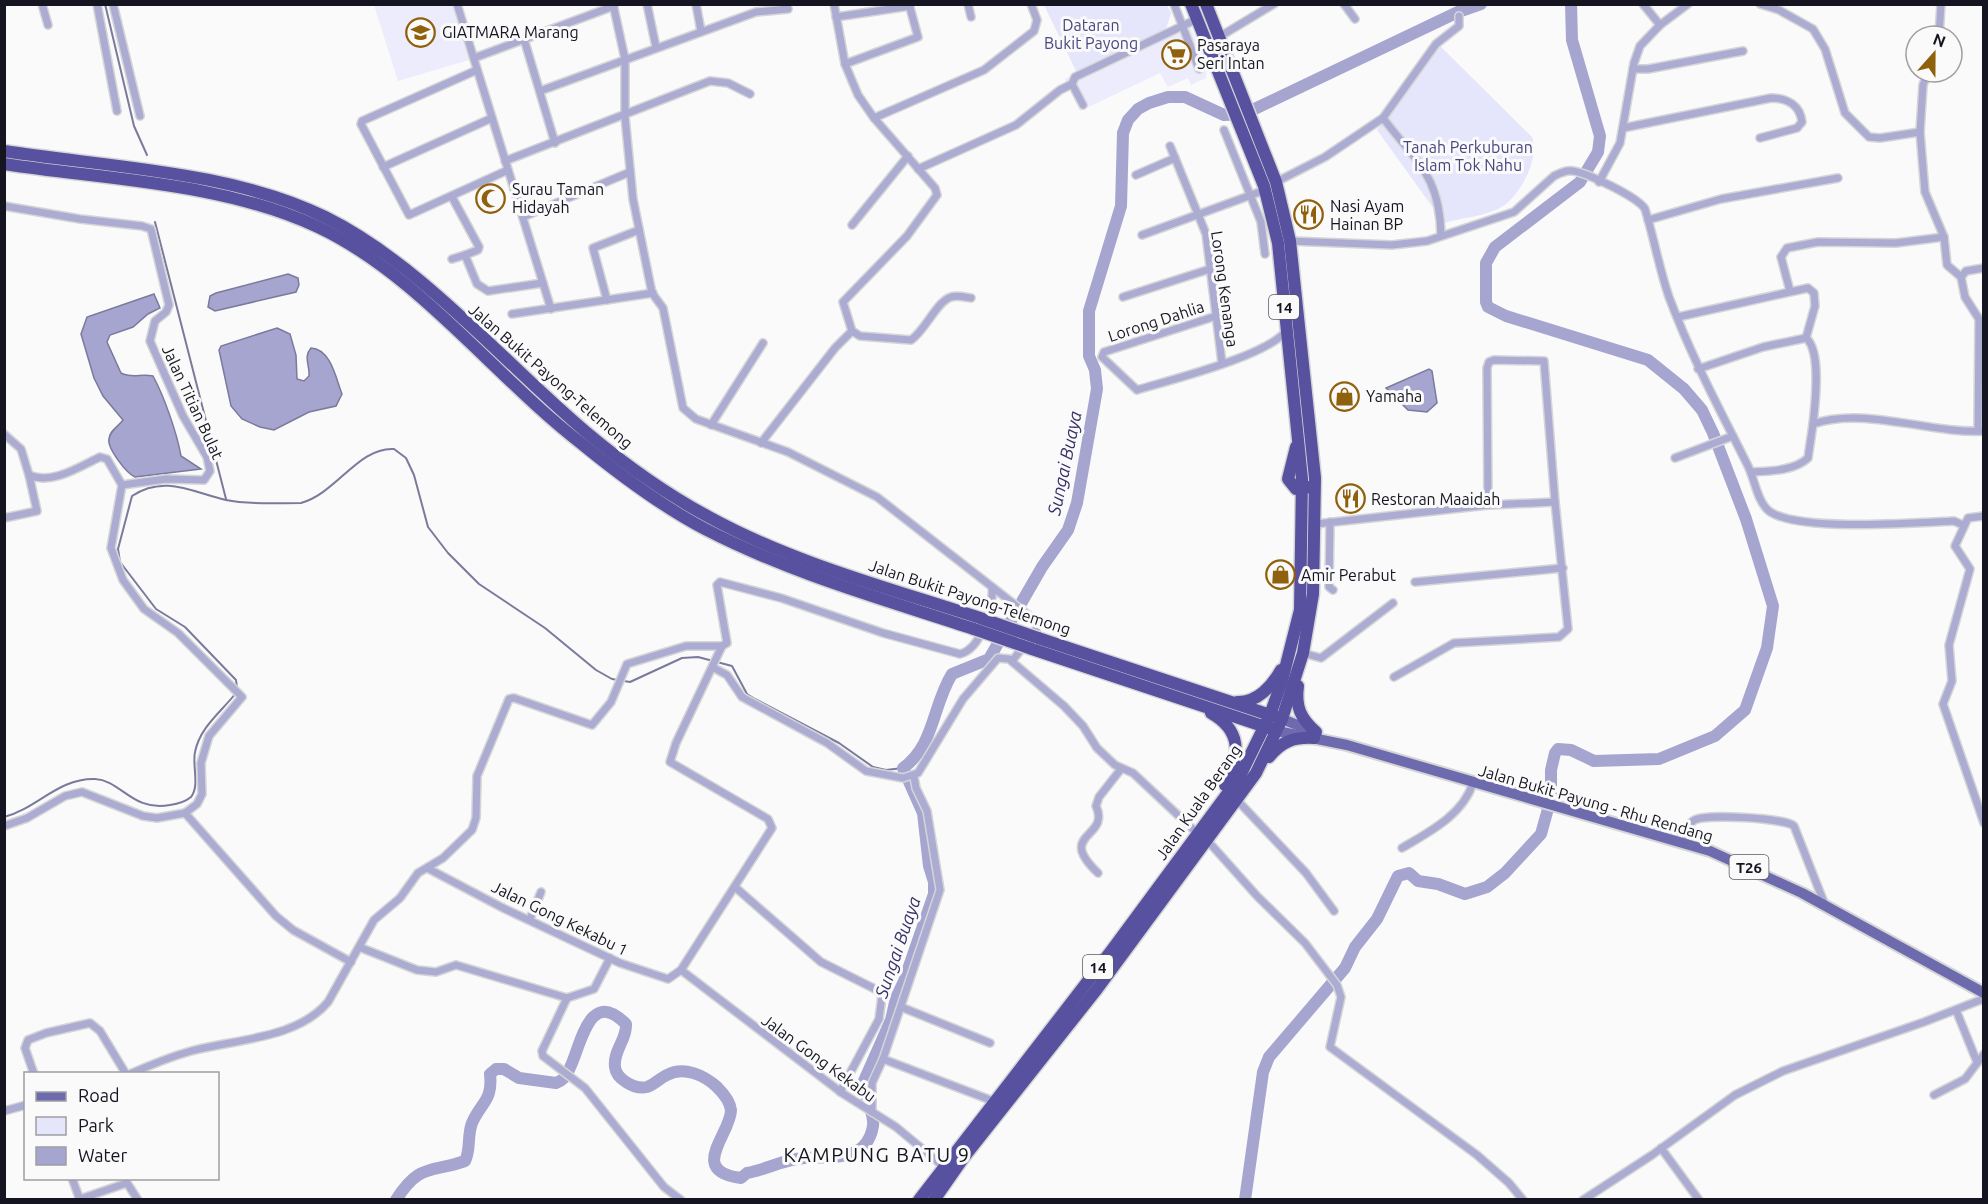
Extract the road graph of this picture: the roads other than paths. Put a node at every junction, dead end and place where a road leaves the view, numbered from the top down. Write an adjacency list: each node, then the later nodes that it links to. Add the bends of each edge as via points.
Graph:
1 (42, 4): 28 (street)
2 (97, 4): 47 (street)
3 (113, 4): 48 (street)
4 (457, 4): 36 (street)
5 (647, 4): 34 (street)
6 (696, 4): 31 (street)
7 (834, 4): 23 (street)
8 (968, 4): 24 (street)
9 (1031, 4): 51 (street, via 1037,20 1035,29 984,70)
10 (1174, 4): 30 (street)
11 (1191, 4): 25 (highway, Jalan Kuala Berang / 14)
12 (1206, 4): 32 (highway, Jalan Kuala Berang / 14)
13 (1274, 4): 32 (street)
14 (1344, 4): 26 (street)
15 (1643, 4): 29 (street)
16 (1688, 4): 29 (street)
17 (1760, 4): 55 (street, via 1813,28 1825,49 1845,113 1869,137)
18 (1941, 4): 27 (street)
19 (614, 5): 33 (street); 37 (street)
20 (909, 5): 23 (street); 38 (street, via 918,37)
21 (788, 9): 31 (street, via 756,12)
22 (1459, 16): 52 (street, via 1459,26 1436,44)
23 (836, 17): 38 (street)
24 (971, 17)
25 (1197, 19): 30 (street); 72 (highway, Jalan Kuala Berang / 14)
26 (1355, 19)
27 (1940, 24)
28 (48, 25)
29 (1660, 25): 41 (street, via 1640,46)
30 (1183, 26): 40 (street); 42 (street, via 1075,77)
31 (701, 31): 34 (street)
32 (1219, 37): 71 (highway, Jalan Kuala Berang / 14)
33 (524, 39): 36 (street); 44 (street)
34 (656, 47): 37 (street)
35 (1743, 51): 41 (street)
36 (474, 58): 39 (street)
37 (625, 59): 44 (street); 49 (street)
38 (845, 64): 51 (street, via 850,80)
39 (477, 69): 50 (street); 64 (street, via 362,121)
40 (1199, 69)
41 (1633, 69): 53 (street)
42 (1072, 84): 46 (street); 65 (street, via 1016,125)
43 (1923, 84): 55 (street)
44 (540, 91): 57 (street)
45 (750, 94): 49 (street, via 729,83 710,81)
46 (1083, 105)
47 (117, 111)
48 (140, 116)
49 (625, 117): 57 (street); 67 (street)
50 (492, 118): 62 (street); 64 (street)
51 (874, 118): 60 (street)
52 (1383, 118): 71 (street, via 1325,157); 82 (street, via 1434,185)
53 (1623, 128): 56 (street, via 1771,98 1787,101 1798,109 1802,122 1797,128); 70 (street, via 1611,163)
54 (1224, 130): 73 (street)
55 (1920, 132): 83 (street, via 1925,192)
56 (1760, 138)
57 (555, 142): 62 (street)
58 (1170, 146): 61 (street, Lorong Kenanga)
59 (4, 151): 134 (highway, Jalan Bukit Payong-Telemong, via 229,185 272,196 323,216 357,235 415,278 586,432 645,477 708,517 806,560)
60 (908, 156): 65 (street); 79 (street)
61 (1175, 158): 68 (street); 76 (street, Lorong Kenanga)
62 (506, 161): 66 (street)
63 (4, 164): 134 (highway, Jalan Bukit Payong-Telemong, via 226,197 318,227 407,287 578,442 702,528 802,572)
64 (383, 167): 74 (street, via 406,213 412,215)
65 (918, 169): 103 (street, via 935,188 936,199 907,236 843,302)
66 (508, 170): 74 (street); 77 (street)
67 (630, 172): 77 (street); 80 (street)
68 (1136, 175)
69 (1838, 178): 78 (street, via 1721,199)
70 (1597, 181): 78 (street, via 1641,203); 82 (street, via 1576,172 1561,172 1507,215)
71 (1276, 182): 84 (highway, Jalan Kuala Berang / 14)
72 (1265, 190): 73 (street); 102 (highway, Jalan Kuala Berang / 14, via 1278,243)
73 (1252, 195): 76 (street); 85 (street)
74 (452, 197): 86 (street, via 479,248)
75 (4, 206): 118 (street, Jalan Titian Bulat, via 151,229 169,305 155,321 150,341 183,416 204,450 210,471 204,480 166,479)
76 (1199, 214): 81 (street); 89 (street, Lorong Kenanga)
77 (523, 217): 91 (street)
78 (1648, 220): 101 (street, via 1668,295)
79 (852, 225)
80 (639, 230): 93 (street); 96 (street, via 593,248)
81 (1142, 235)
82 (1441, 236): 84 (street, via 1403,245)
83 (1944, 237): 90 (street, via 1947,265); 92 (street, via 1896,243 1818,242 1787,248 1781,257)
84 (1290, 241): 117 (highway, Jalan Kuala Berang / 14)
85 (1265, 254)
86 (465, 255): 87 (street); 91 (street, via 477,284 484,290)
87 (452, 260)
88 (1983, 268): 90 (street, via 1966,271)
89 (1210, 269): 94 (street); 100 (street, Lorong Kenanga)
90 (1961, 277): 98 (street, via 1965,297)
91 (543, 283): 97 (street)
92 (1790, 291): 101 (street); 104 (street, via 1808,288 1816,297)
93 (653, 293): 96 (street); 109 (street, via 663,308 683,408 690,416)
94 (1123, 297)
95 (971, 298): 103 (street, via 952,296 945,300 911,340 860,336)
96 (607, 300): 97 (street)
97 (551, 309): 99 (street)
98 (1980, 312): 110 (street)
99 (512, 314)
100 (1216, 316): 106 (street, Lorong Kenanga); 106 (street, Lorong Dahlia, via 1104,352 1101,357 1137,390)
101 (1678, 317): 107 (street)
102 (1287, 330): 106 (street, via 1275,340); 119 (highway, Jalan Kuala Berang / 14)
103 (852, 331): 113 (street)
104 (1806, 338): 107 (street, via 1752,350); 108 (street, via 1811,344 1816,375)
105 (763, 343): 109 (street)
106 (1222, 363)
107 (1698, 369): 112 (street)
108 (1813, 424): 110 (street, via 1835,419 1866,420); 115 (street, via 1805,461 1798,466)
109 (711, 425): 113 (street)
110 (1981, 431)
111 (4, 434): 116 (street, via 21,449)
112 (1733, 436): 114 (street); 115 (street)
113 (761, 443): 131 (street, via 806,460 877,497)
114 (1675, 458)
115 (1751, 472): 126 (street, via 1761,501 1776,515 1841,525 1954,520)
116 (29, 475): 118 (street, via 56,476 102,456); 123 (street, via 37,511)
117 (1315, 478): 119 (highway); 125 (highway, Jalan Kuala Berang / 14)
118 (122, 485): 150 (street, via 111,548 123,580 144,609 178,633 241,694 241,699 209,736 201,764 202,795)
119 (1302, 490): 137 (highway, Jalan Kuala Berang / 14)
120 (1555, 502): 121 (street); 121 (street, via 1544,361 1494,360 1487,368); 129 (street)
121 (1488, 505): 124 (street)
122 (1983, 516): 126 (street, via 1972,516)
123 (4, 518)
124 (1330, 522): 125 (street); 128 (street)
125 (1316, 524): 127 (highway, Jalan Kuala Berang / 14)
126 (1963, 525): 152 (street, via 1955,550 1969,565 1970,576 1950,645 1952,681 1943,711)
127 (1316, 543): 128 (street); 137 (highway, Jalan Kuala Berang / 14, via 1311,615)
128 (1329, 543): 132 (street, via 1329,587)
129 (1563, 568): 130 (street); 140 (street, via 1568,630 1565,634 1454,643)
130 (1414, 582)
131 (992, 587): 136 (street, via 990,614 970,649 960,654 720,582 717,585 728,639); 138 (street, via 1037,622 1037,628)
132 (1333, 590)
133 (1393, 603): 137 (street, via 1321,658)
134 (977, 624): 135 (highway, Jalan Bukit Payong-Telemong, bridge)
135 (1035, 643): 141 (highway, Jalan Bukit Payong-Telemong); 142 (highway, Jalan Bukit Payong-Telemong)
136 (722, 649): 139 (street); 157 (street, via 686,646 627,664 604,713 591,725 509,699 477,776 472,830 444,858)
137 (1297, 651): 142 (highway, via 1264,692 1251,700); 143 (highway, Jalan Kuala Berang / 14); 144 (highway, via 1298,708)
138 (1012, 661): 145 (street, via 1064,706 1097,748); 147 (street, via 998,658 982,675)
139 (714, 667): 147 (street, via 727,675 746,700 826,743 866,771); 159 (street, via 670,761 771,822 771,832)
140 (1394, 677)
141 (1155, 690): 143 (highway, Jalan Bukit Payong-Telemong); 151 (highway, via 1220,718 1233,734 1236,764)
142 (1227, 701): 143 (highway, Jalan Bukit Payong-Telemong)
143 (1274, 723): 144 (main road, Jalan Bukit Payung - Rhu Rendang); 146 (highway, Jalan Kuala Berang / 14); 151 (highway, Jalan Kuala Berang / 14)
144 (1315, 735): 146 (highway, via 1284,743); 148 (main road, Jalan Bukit Payung - Rhu Rendang / T26)
145 (1121, 769): 154 (street, via 1133,773); 158 (street, via 1099,797 1097,824 1081,848 1083,858)
146 (1256, 773): 149 (highway, Jalan Kuala Berang / 14)
147 (909, 778): 170 (street, via 928,816 940,890)
148 (1473, 783): 155 (main road, Jalan Bukit Payung - Rhu Rendang / T26); 156 (street, via 1453,813)
149 (1237, 800): 154 (highway, Jalan Kuala Berang / 14); 162 (street, via 1306,873)
150 (185, 813): 153 (street, via 157,818 142,816 82,792 65,796); 166 (street, via 276,916 293,930)
151 (1207, 821): 154 (highway, Jalan Kuala Berang / 14)
152 (1983, 823)
153 (4, 826)
154 (1202, 837): 181 (highway, Jalan Kuala Berang / 14); 192 (highway, Jalan Kuala Berang / 14, via 1097,989); 193 (street, via 1284,920 1337,985 1341,997 1330,1047 1477,1155)
155 (1684, 843): 161 (main road, Jalan Bukit Payung - Rhu Rendang / T26, via 1744,864); 161 (street, via 1690,825 1698,819 1789,822)
156 (1402, 848)
157 (427, 868): 163 (street, Jalan Gong Kekabu 1); 164 (street, via 374,920)
158 (1098, 873)
159 (735, 886): 167 (street); 179 (street, via 812,955 882,996 879,1018)
160 (540, 892): 163 (street)
161 (1825, 905): 168 (main road, Jalan Bukit Payung - Rhu Rendang / T26, via 1933,963)
162 (1334, 911)
163 (530, 919): 165 (street, Jalan Gong Kekabu 1)
164 (359, 946): 166 (street); 169 (street, via 417,969 436,972 456,965)
165 (610, 958): 167 (street, Jalan Gong Kekabu 1, via 668,979); 169 (street, via 594,989)
166 (351, 962): 178 (street, via 328,1002 302,1025 189,1051)
167 (681, 970): 179 (street, Jalan Gong Kekabu)
168 (1983, 995): 171 (street)
169 (567, 998): 190 (street, via 542,1053 585,1088 664,1187)
170 (901, 1006): 172 (street); 174 (street)
171 (1956, 1010): 175 (street); 185 (street, via 1783,1071 1735,1095)
172 (990, 1043)
173 (1983, 1054): 175 (street)
174 (883, 1059): 181 (street); 184 (street, via 872,1083)
175 (1977, 1062): 180 (street, via 1965,1079)
176 (33, 1072): 177 (street, via 25,1048 28,1040 90,1023 100,1031)
177 (127, 1072)
178 (133, 1072)
179 (841, 1092): 184 (street, Jalan Gong Kekabu)
180 (1934, 1095)
181 (993, 1101): 186 (highway, Jalan Kuala Berang / 14)
182 (24, 1106): 183 (street)
183 (4, 1111)
184 (872, 1112): 186 (street, Jalan Gong Kekabu)
185 (1661, 1148): 194 (street); 195 (street)
186 (943, 1166): 191 (highway, Jalan Kuala Berang / 14)
187 (72, 1180): 188 (street)
188 (80, 1199): 189 (street, via 128,1183)
189 (138, 1200)
190 (681, 1200)
191 (918, 1200)
192 (934, 1200)
193 (1523, 1200)
194 (1583, 1200)
195 (1699, 1200)

